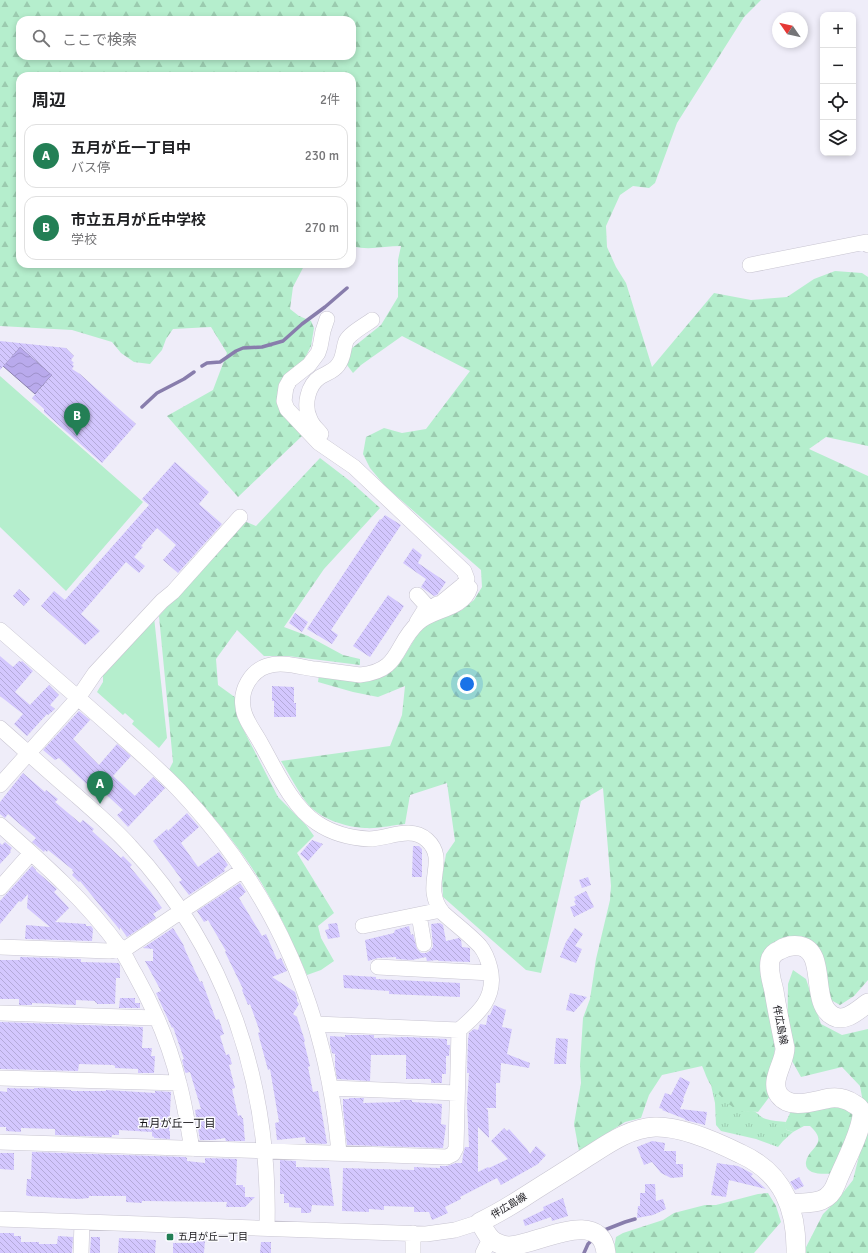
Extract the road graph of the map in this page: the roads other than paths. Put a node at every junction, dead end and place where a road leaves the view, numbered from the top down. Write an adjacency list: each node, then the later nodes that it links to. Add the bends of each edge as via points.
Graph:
1 (868, 245): 2 (street, via 866,242)
2 (750, 265)
3 (327, 319): 5 (street, via 318,353 309,365 290,380 284,392 284,401 290,414 319,443)
4 (372, 320): 5 (street, via 347,339 341,362 312,385 308,400 308,414 312,424)
5 (354, 467): 8 (street, via 464,571 467,579 463,585 441,603 422,601)
6 (240, 518): 10 (street, via 95,673)
7 (470, 588): 8 (street, via 462,601 427,617)
8 (414, 627): 19 (street, via 393,660 386,667 371,673 360,675 281,664 266,666 253,675 245,687 242,707 286,788 312,820 347,836 374,838 410,832 428,841 435,852 433,892)
9 (0, 630): 10 (street)
10 (78, 698): 12 (street); 16 (street, via 178,789 224,841)
11 (0, 728): 12 (street)
12 (28, 753): 13 (street); 39 (street, via 130,845 164,887 201,943 230,1004 243,1040 257,1095)
13 (0, 785)
14 (0, 825): 15 (street)
15 (31, 853): 17 (street); 25 (street, via 78,897)
16 (243, 870): 18 (street); 31 (street, via 288,950)
17 (0, 888)
18 (188, 906)
19 (441, 910): 20 (street); 27 (street, via 480,946 486,954)
20 (419, 915): 22 (street); 23 (street)
21 (174, 916): 25 (street, via 128,947)
22 (363, 926)
23 (424, 944)
24 (0, 947): 25 (street, via 109,951)
25 (121, 949): 30 (street)
26 (378, 968): 27 (street)
27 (491, 973): 32 (street, via 488,999 479,1012)
28 (868, 1003): 41 (main road, 伴広島線, via 845,1018 837,1018 825,1010 822,1003 811,952 798,946 788,946 778,950 770,960 770,974 785,1048 784,1059 776,1080 778,1094 794,1103 841,1098 862,1111 854,1142 830,1195 824,1200)
29 (0, 1013): 30 (street)
30 (156, 1018): 34 (street, via 170,1050)
31 (316, 1024): 32 (street); 35 (street)
32 (459, 1030): 36 (street)
33 (0, 1078): 34 (street)
34 (179, 1083): 38 (street)
35 (331, 1088): 36 (street); 40 (street)
36 (457, 1092): 40 (street, via 456,1148 450,1156)
37 (0, 1142): 38 (street)
38 (192, 1149): 39 (street)
39 (265, 1151): 40 (street); 44 (street)
40 (339, 1153)
41 (790, 1204): 46 (main road, 伴広島線, via 786,1194 772,1176 761,1165 746,1156 686,1132 655,1128 634,1131 621,1137 516,1202); 50 (main road, 伴広島線)
42 (0, 1220): 43 (street)
43 (82, 1222): 44 (street); 48 (street)
44 (267, 1228): 45 (street)
45 (413, 1233): 46 (street, via 447,1232); 49 (street)
46 (484, 1237): 47 (main road, via 510,1246 581,1229)
47 (600, 1241)
48 (81, 1253)
49 (413, 1253)
50 (796, 1253)

